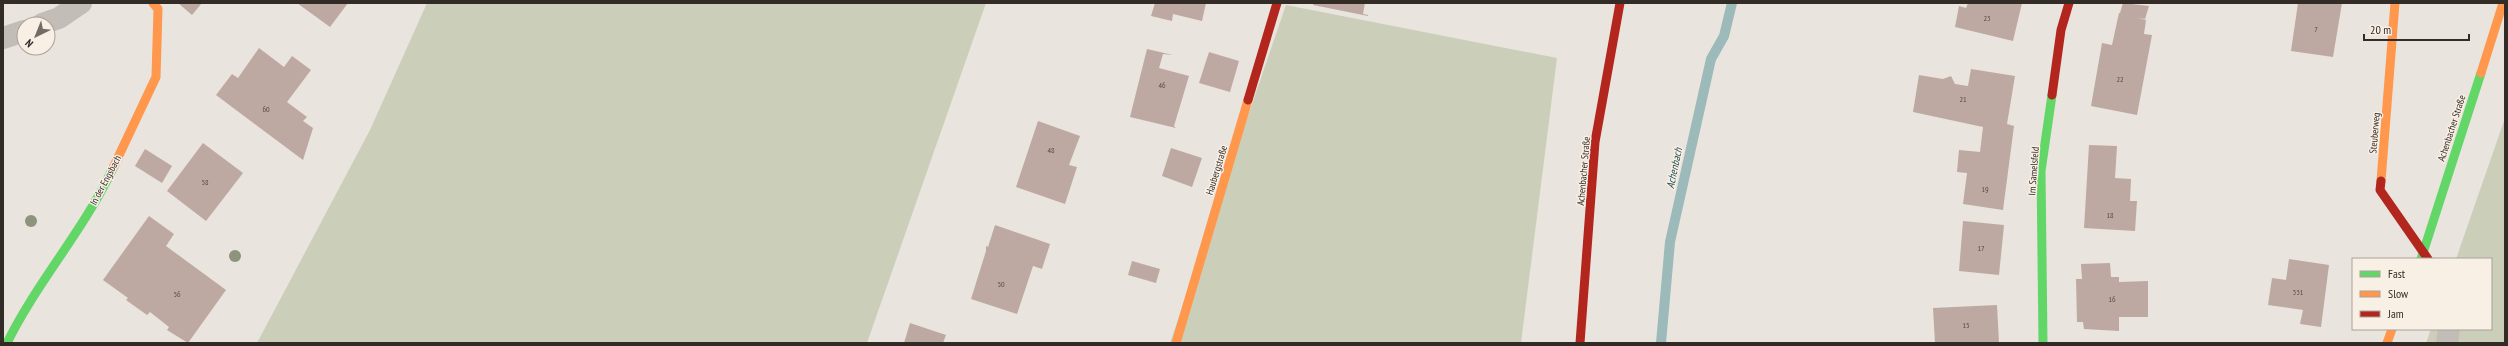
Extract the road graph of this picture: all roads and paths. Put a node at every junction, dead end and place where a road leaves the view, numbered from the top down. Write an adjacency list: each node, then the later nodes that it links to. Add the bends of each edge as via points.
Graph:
1 (81, 3): 8 (street)
2 (153, 3): 14 (street, In der Engsbach, via 158,9 156,77 102,191 22,312)
3 (1277, 3): 15 (street, Haubergstraße)
4 (1620, 3): 16 (street, Achenbacher Straße, via 1595,142)
5 (2069, 3): 17 (street, Im Samelsfeld, via 2061,30 2042,171)
6 (2395, 3): 11 (street, Steuberweg, via 2380,190)
7 (2503, 3): 11 (street, Achenbacher Straße)
8 (56, 19)
9 (16, 34): 10 (street)
10 (3, 38)
11 (2424, 256)
12 (2392, 330): 18 (street)
13 (2449, 330): 19 (street)
14 (7, 343)
15 (1176, 343)
16 (1580, 343)
17 (2042, 343)
18 (2386, 343)
19 (2447, 343)

